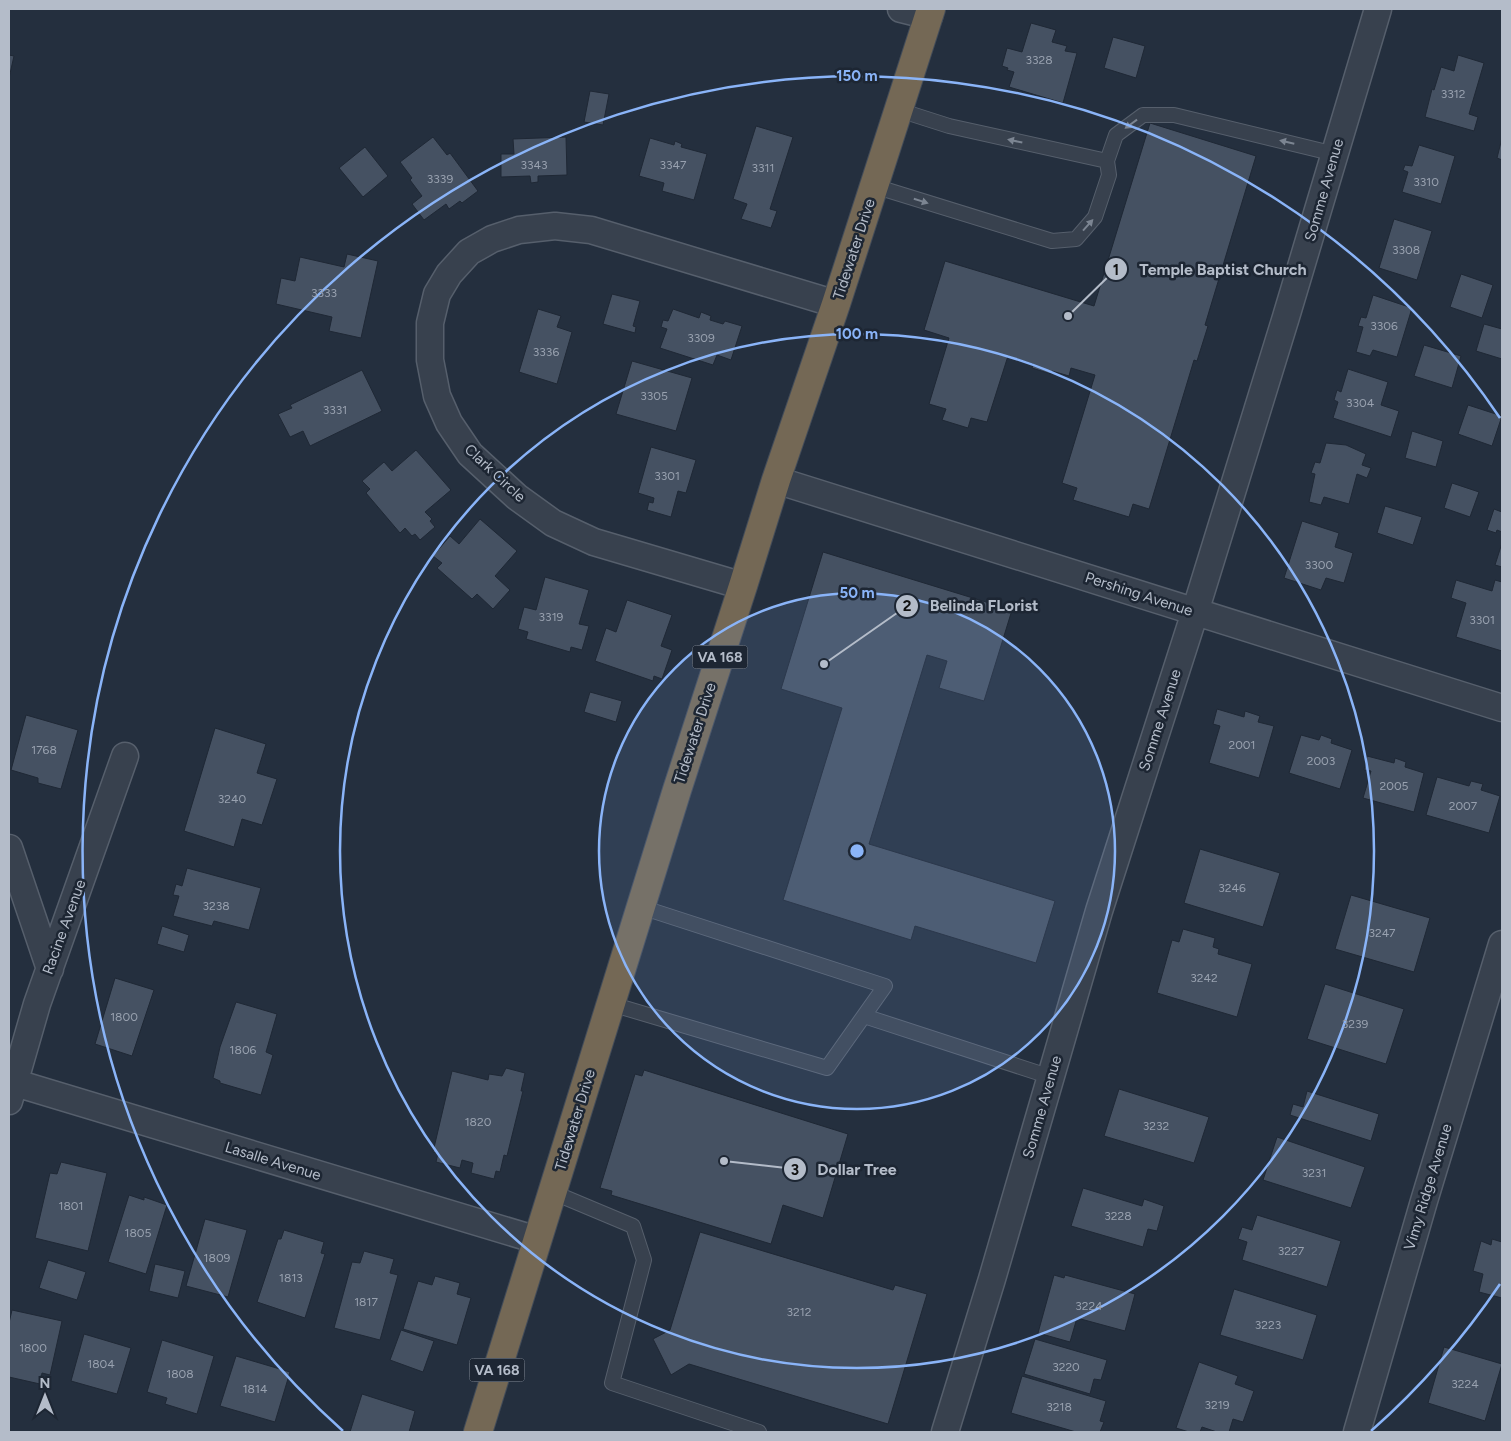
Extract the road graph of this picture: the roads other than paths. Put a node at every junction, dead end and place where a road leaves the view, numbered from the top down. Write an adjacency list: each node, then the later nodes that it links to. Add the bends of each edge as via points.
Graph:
1 (901, 9): 3 (street)
2 (1378, 9): 5 (street, Somme Avenue)
3 (930, 12): 4 (highway, Tidewater Drive / VA 168)
4 (899, 110): 6 (lane, one-way to 4, via 949,126); 7 (highway, Tidewater Drive / VA 168)
5 (1335, 154): 6 (lane, one-way to 6, via 1174,115 1143,115 1116,136); 11 (street, Somme Avenue)
6 (1107, 161): 7 (lane, one-way to 6, via 1052,241 1076,239 1095,217 1109,175)
7 (874, 186): 8 (highway, Tidewater Drive / VA 168)
8 (836, 304): 9 (highway, Tidewater Drive / VA 168); 10 (street, Clark Circle, via 591,230 555,226 519,230 492,239 469,252 449,274 437,294 430,323 430,360 437,396 449,423 470,454 517,497 554,523 594,542)
9 (776, 480): 10 (highway, Tidewater Drive / VA 168); 11 (street, Pershing Avenue)
10 (743, 586): 15 (highway, Tidewater Drive / VA 168)
11 (1195, 612): 12 (street, Pershing Avenue); 20 (street, Somme Avenue, via 1099,911)
12 (1502, 708)
13 (125, 756): 17 (street, Racine Avenue)
14 (9, 848): 17 (street)
15 (641, 907): 18 (highway, Tidewater Drive / VA 168); 19 (lane, via 885,986)
16 (1502, 944): 27 (street, Vimy Ridge Avenue)
17 (50, 969): 21 (street, Racine Avenue)
18 (611, 1004): 19 (lane, via 827,1068); 22 (highway, Tidewater Drive / VA 168)
19 (864, 1016): 20 (lane)
20 (1051, 1077): 26 (street, Somme Avenue)
21 (10, 1088): 23 (street, Lasalle Avenue)
22 (552, 1192): 23 (highway, Tidewater Drive / VA 168); 24 (lane, via 633,1226 644,1260 612,1383)
23 (537, 1240): 25 (highway, Tidewater Drive / VA 168)
24 (753, 1431)
25 (478, 1432)
26 (945, 1432)
27 (1357, 1432)

